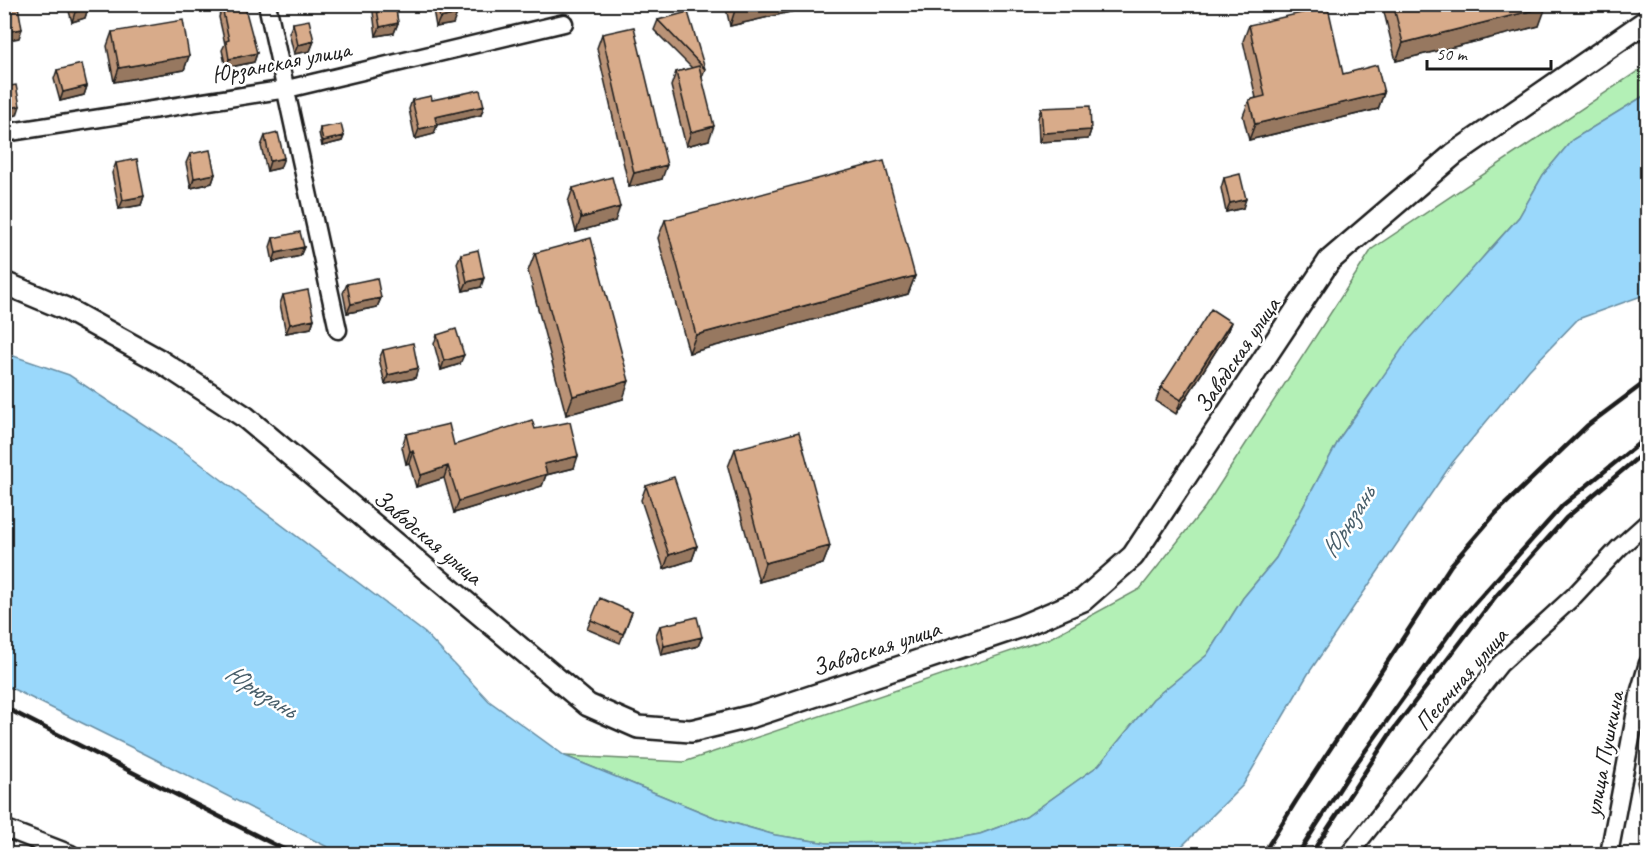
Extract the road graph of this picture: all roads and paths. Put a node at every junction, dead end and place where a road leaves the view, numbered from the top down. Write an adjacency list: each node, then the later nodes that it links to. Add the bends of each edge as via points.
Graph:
1 (267, 4): 4 (street)
2 (1647, 20): 6 (street, Заводская улица, via 1454,154 1329,261 1133,556 1083,600 1022,626 892,670 691,732 638,727 588,705 245,417 150,355 66,309)
3 (564, 23): 4 (street, Юрзанская улица)
4 (287, 89): 5 (street, Юрзанская улица); 7 (street)
5 (4, 133)
6 (4, 283)
7 (338, 330)
8 (1647, 522): 12 (street, Песочная улица, via 1575,596 1500,664)
9 (1647, 663): 13 (street, улица Пушкина)
10 (4, 828): 11 (street)
11 (71, 855)
12 (1349, 855)
13 (1609, 855)

